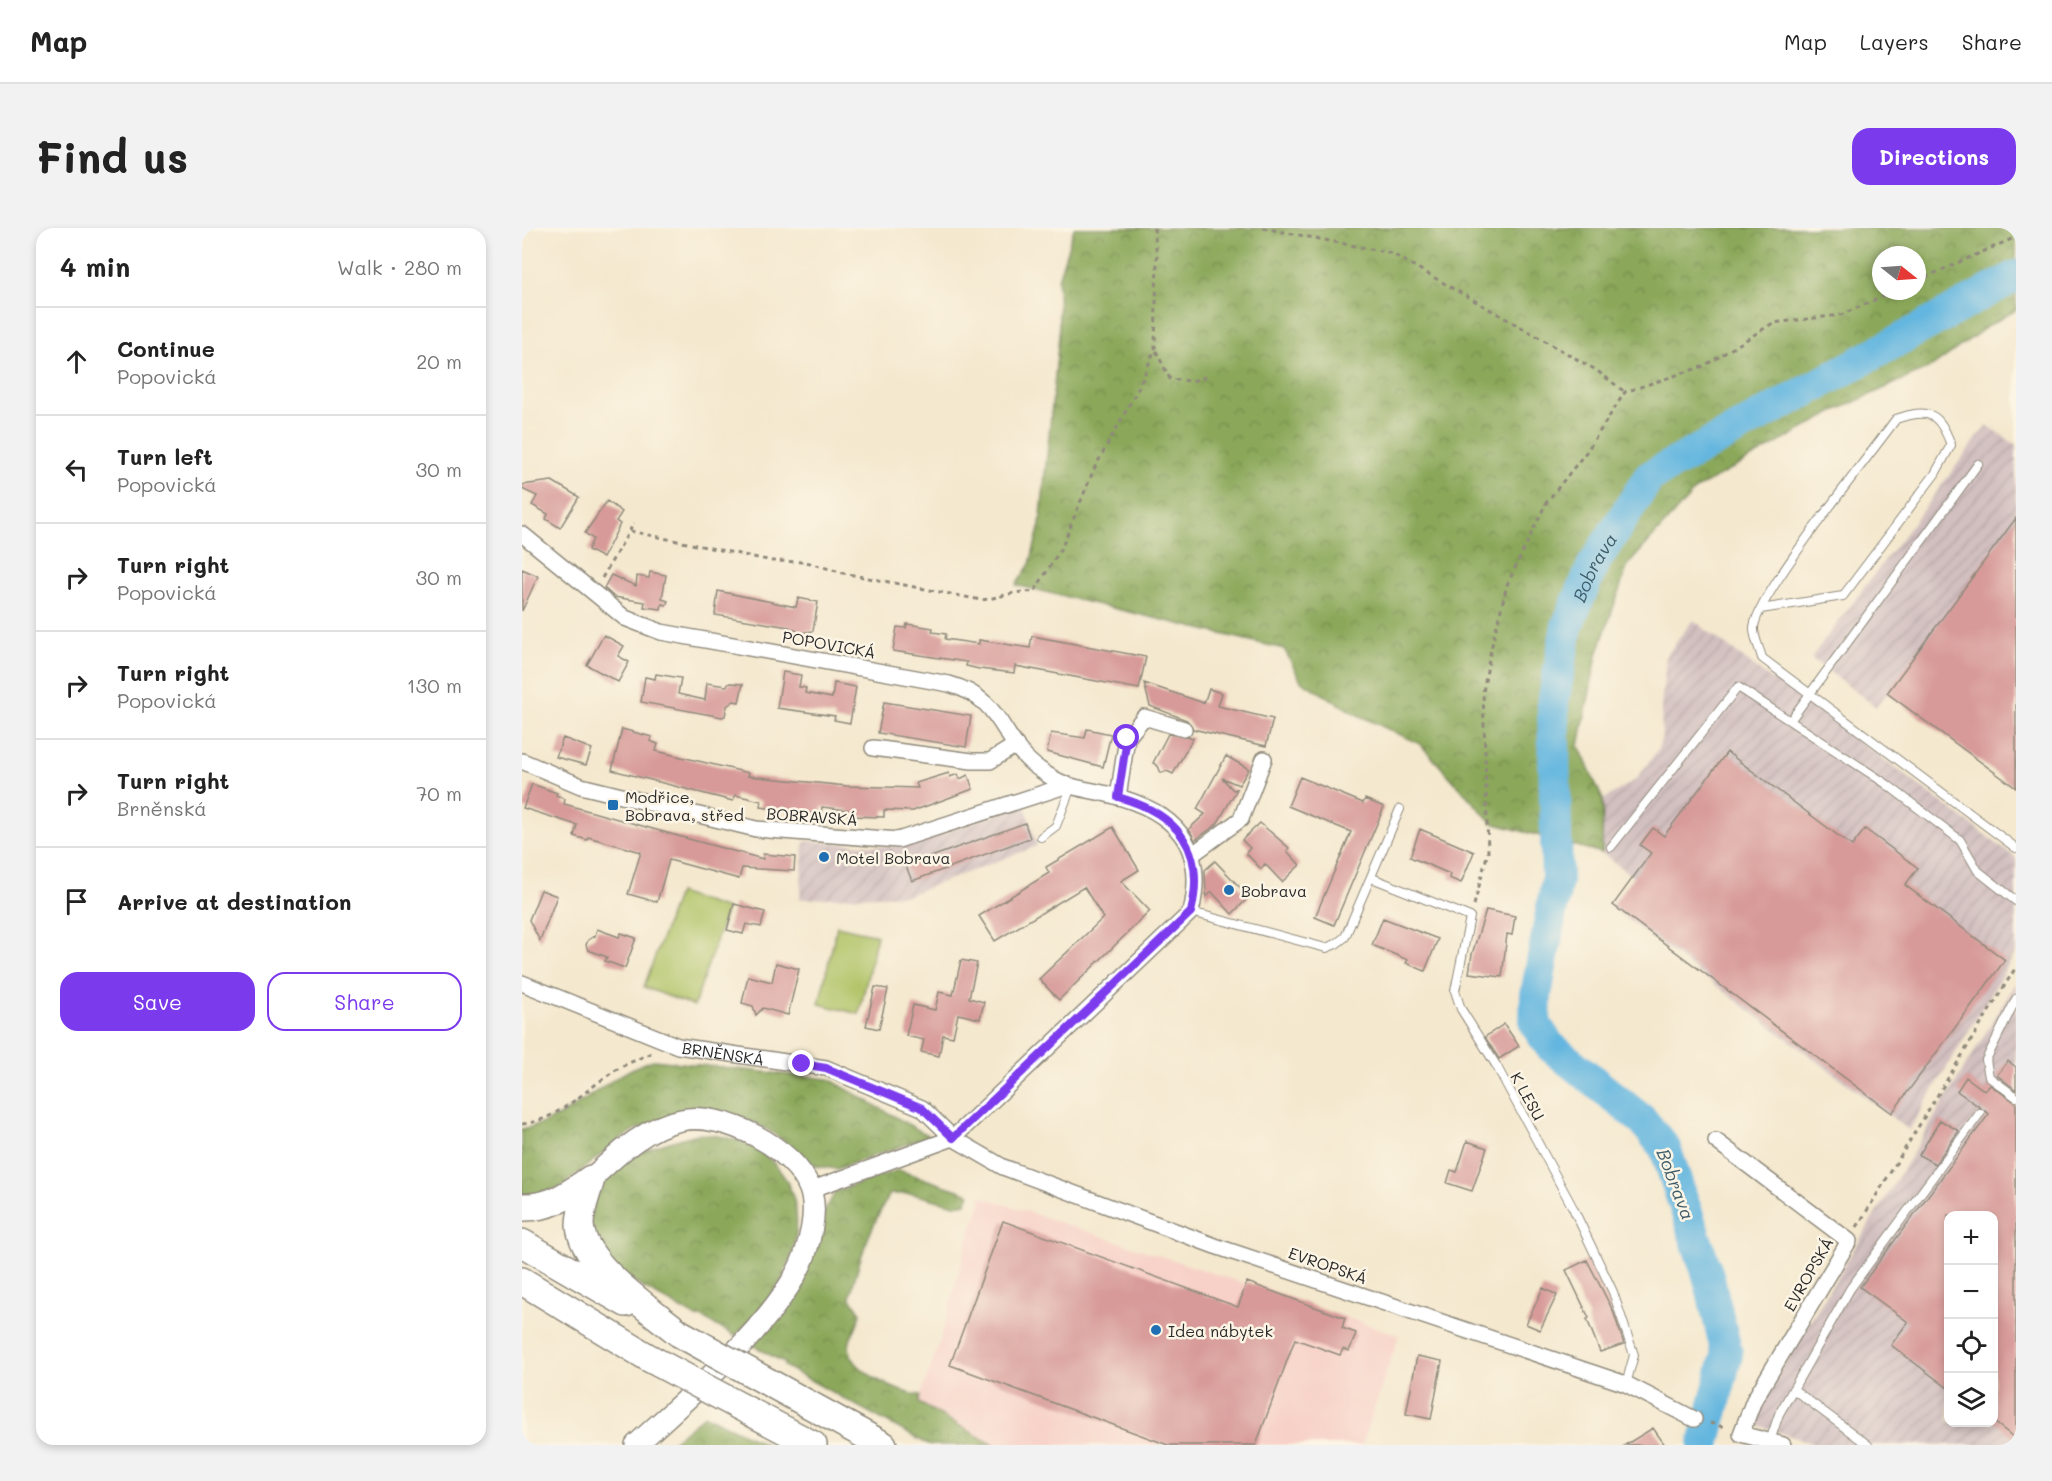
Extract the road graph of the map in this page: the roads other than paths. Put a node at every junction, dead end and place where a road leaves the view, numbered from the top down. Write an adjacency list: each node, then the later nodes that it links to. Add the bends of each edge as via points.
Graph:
1 (1978, 464): 4 (lane)
2 (522, 534): 7 (street, POPOVICKÁ, via 625,618 661,632 961,687 989,704)
3 (1761, 609): 3 (lane, via 1843,596 1935,474 1951,445 1944,425 1932,415 1918,412 1896,419 1782,574); 4 (lane, via 1754,628 1762,658)
4 (1809, 693): 5 (lane); 16 (lane)
5 (1790, 721): 15 (lane, via 1738,687); 19 (lane, via 1885,783 1960,840 1978,871)
6 (1184, 729): 12 (street, via 1144,717 1127,738)
7 (1016, 745): 8 (street, via 990,760 972,761); 11 (street, POPOVICKÁ, via 1029,762)
8 (873, 748)
9 (1264, 759): 17 (street, via 1241,819)
10 (522, 761): 11 (street, BOBRAVSKÁ, via 581,786 756,829 898,840)
11 (1068, 787): 12 (street, POPOVICKÁ); 14 (lane, via 1056,826)
12 (1118, 797): 17 (street, POPOVICKÁ, via 1161,816)
13 (1401, 809): 18 (lane)
14 (1041, 837)
15 (1611, 847)
16 (2016, 848)
17 (1193, 854): 20 (street, POPOVICKÁ, via 1197,881)
18 (1372, 878): 20 (lane, via 1345,937 1326,948); 35 (lane, K LESU, via 1470,917 1455,991 1461,1009 1496,1065 1573,1208 1612,1292 1634,1354)
19 (2016, 901)
20 (1191, 912): 25 (street)
21 (522, 983): 25 (street, BRNĚNSKÁ, via 678,1046 826,1068 922,1108)
22 (2016, 999): 23 (lane, via 1986,1060 1989,1077)
23 (2016, 1097)
24 (1980, 1113): 36 (lane, via 1850,1289)
25 (953, 1138): 28 (street); 35 (street, EVROPSKÁ, via 1003,1167 1215,1246)
26 (1716, 1141): 38 (street, EVROPSKÁ, via 1849,1241 1754,1400 1741,1434)
27 (591, 1179): 28 (street, via 623,1149 654,1130 681,1120 703,1119 721,1122 762,1140 798,1168); 29 (highway, via 556,1202); 34 (highway, via 580,1223 591,1254)
28 (810, 1190): 39 (street, via 813,1216 808,1245 786,1292 744,1341)
29 (522, 1207)
30 (522, 1243): 34 (highway)
31 (522, 1281): 33 (highway)
32 (522, 1299): 33 (highway)
33 (568, 1310): 40 (highway, bridge)
34 (679, 1333): 41 (highway, bridge)
35 (1626, 1384): 37 (street, EVROPSKÁ)
36 (1793, 1389): 38 (lane, via 1779,1414); 42 (lane)
37 (1694, 1419)
38 (1774, 1444)
39 (636, 1445)
40 (813, 1445)
41 (884, 1445)
42 (1868, 1445)

